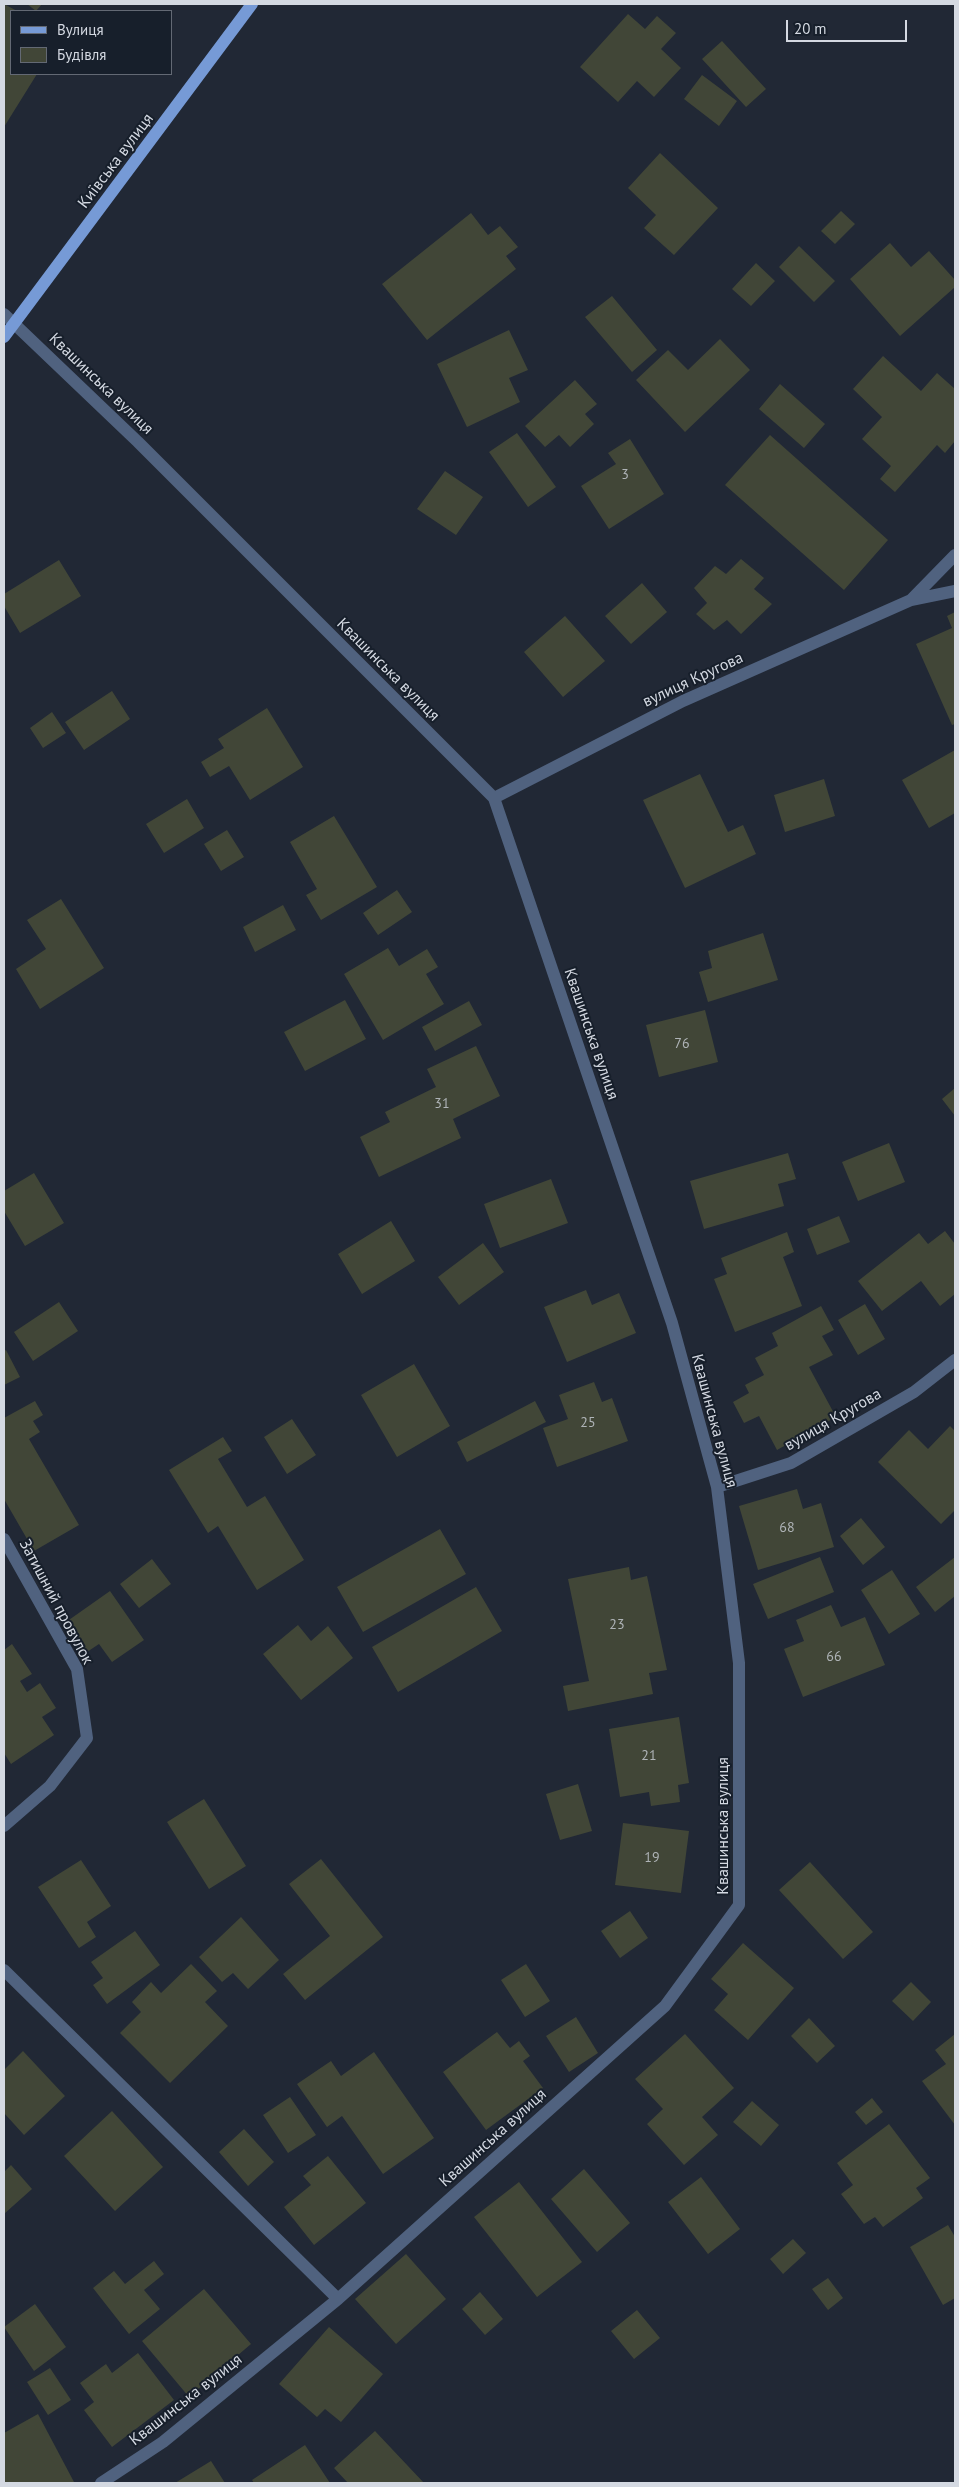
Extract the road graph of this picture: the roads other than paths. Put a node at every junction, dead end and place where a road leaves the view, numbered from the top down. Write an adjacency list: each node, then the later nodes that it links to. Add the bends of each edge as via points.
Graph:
1 (252, 4): 3 (main road, Київська вулиця)
2 (4, 314): 3 (street, Квашинська вулиця)
3 (14, 324): 4 (main road, Київська вулиця); 8 (street, Квашинська вулиця, via 138,442)
4 (4, 337)
5 (955, 555): 7 (street, вулиця Кругова)
6 (955, 591): 7 (street, вулиця Кругова)
7 (911, 600): 8 (street, вулиця Кругова, via 684,701)
8 (494, 798): 10 (street, Квашинська вулиця, via 672,1322)
9 (955, 1360): 10 (street, вулиця Кругова, via 914,1392 791,1464)
10 (716, 1487): 14 (street, Квашинська вулиця, via 738,1663 740,1905 665,2006)
11 (4, 1539): 12 (street, Затишний провулок, via 77,1669 87,1738 50,1786)
12 (4, 1826)
13 (4, 1970): 14 (street)
14 (338, 2299): 15 (street, Квашинська вулиця, via 162,2442)
15 (101, 2483)

